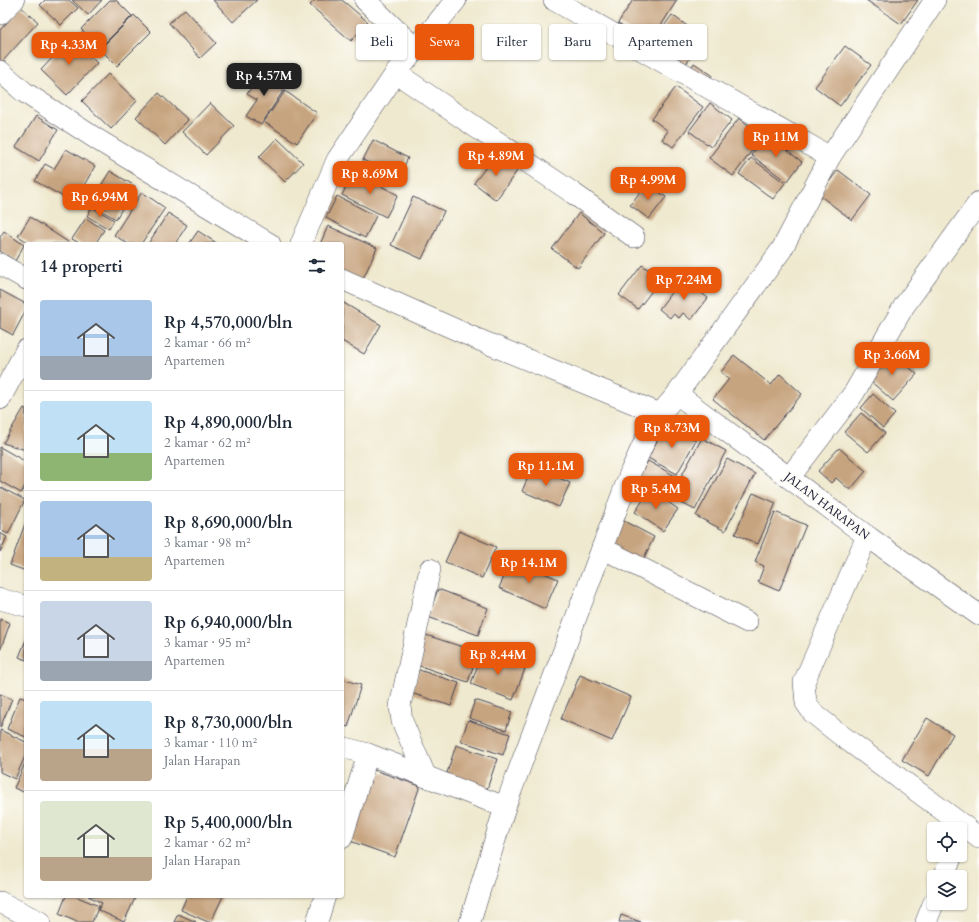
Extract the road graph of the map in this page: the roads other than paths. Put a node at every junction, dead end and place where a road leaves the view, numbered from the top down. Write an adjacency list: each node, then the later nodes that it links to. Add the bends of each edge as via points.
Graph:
1 (14, 0): 6 (street)
2 (365, 0): 8 (street)
3 (456, 0): 7 (street)
4 (554, 0): 12 (street)
5 (935, 0): 12 (street)
6 (0, 14)
7 (436, 24)
8 (415, 48)
9 (415, 50): 11 (street)
10 (0, 70): 15 (street, via 24,92)
11 (396, 73): 14 (street); 16 (street, via 337,160)
12 (830, 157): 21 (street, via 782,249)
13 (979, 202): 24 (street, via 904,306 854,393)
14 (634, 237)
15 (267, 242)
16 (302, 242)
17 (0, 264): 18 (street)
18 (24, 278)
19 (344, 281): 23 (street)
20 (24, 354): 22 (street)
21 (677, 394): 23 (street); 24 (street, JALAN HARAPAN)
22 (0, 399)
23 (660, 414): 26 (street, via 630,471)
24 (789, 478): 25 (street, JALAN HARAPAN)
25 (866, 536): 30 (street, JALAN HARAPAN); 37 (street, via 804,682 806,703 813,713 838,733)
26 (602, 548): 31 (street); 35 (street)
27 (430, 569): 34 (street, via 400,706 402,721)
28 (0, 600): 29 (street)
29 (24, 606)
30 (979, 615)
31 (747, 622)
32 (344, 748): 33 (street)
33 (368, 754): 34 (street); 36 (street)
34 (426, 777): 35 (street)
35 (506, 807): 43 (street)
36 (344, 832)
37 (968, 832)
38 (324, 898): 42 (street)
39 (0, 902): 40 (street)
40 (31, 910)
41 (931, 910): 44 (street)
42 (317, 922)
43 (470, 922)
44 (926, 922)

